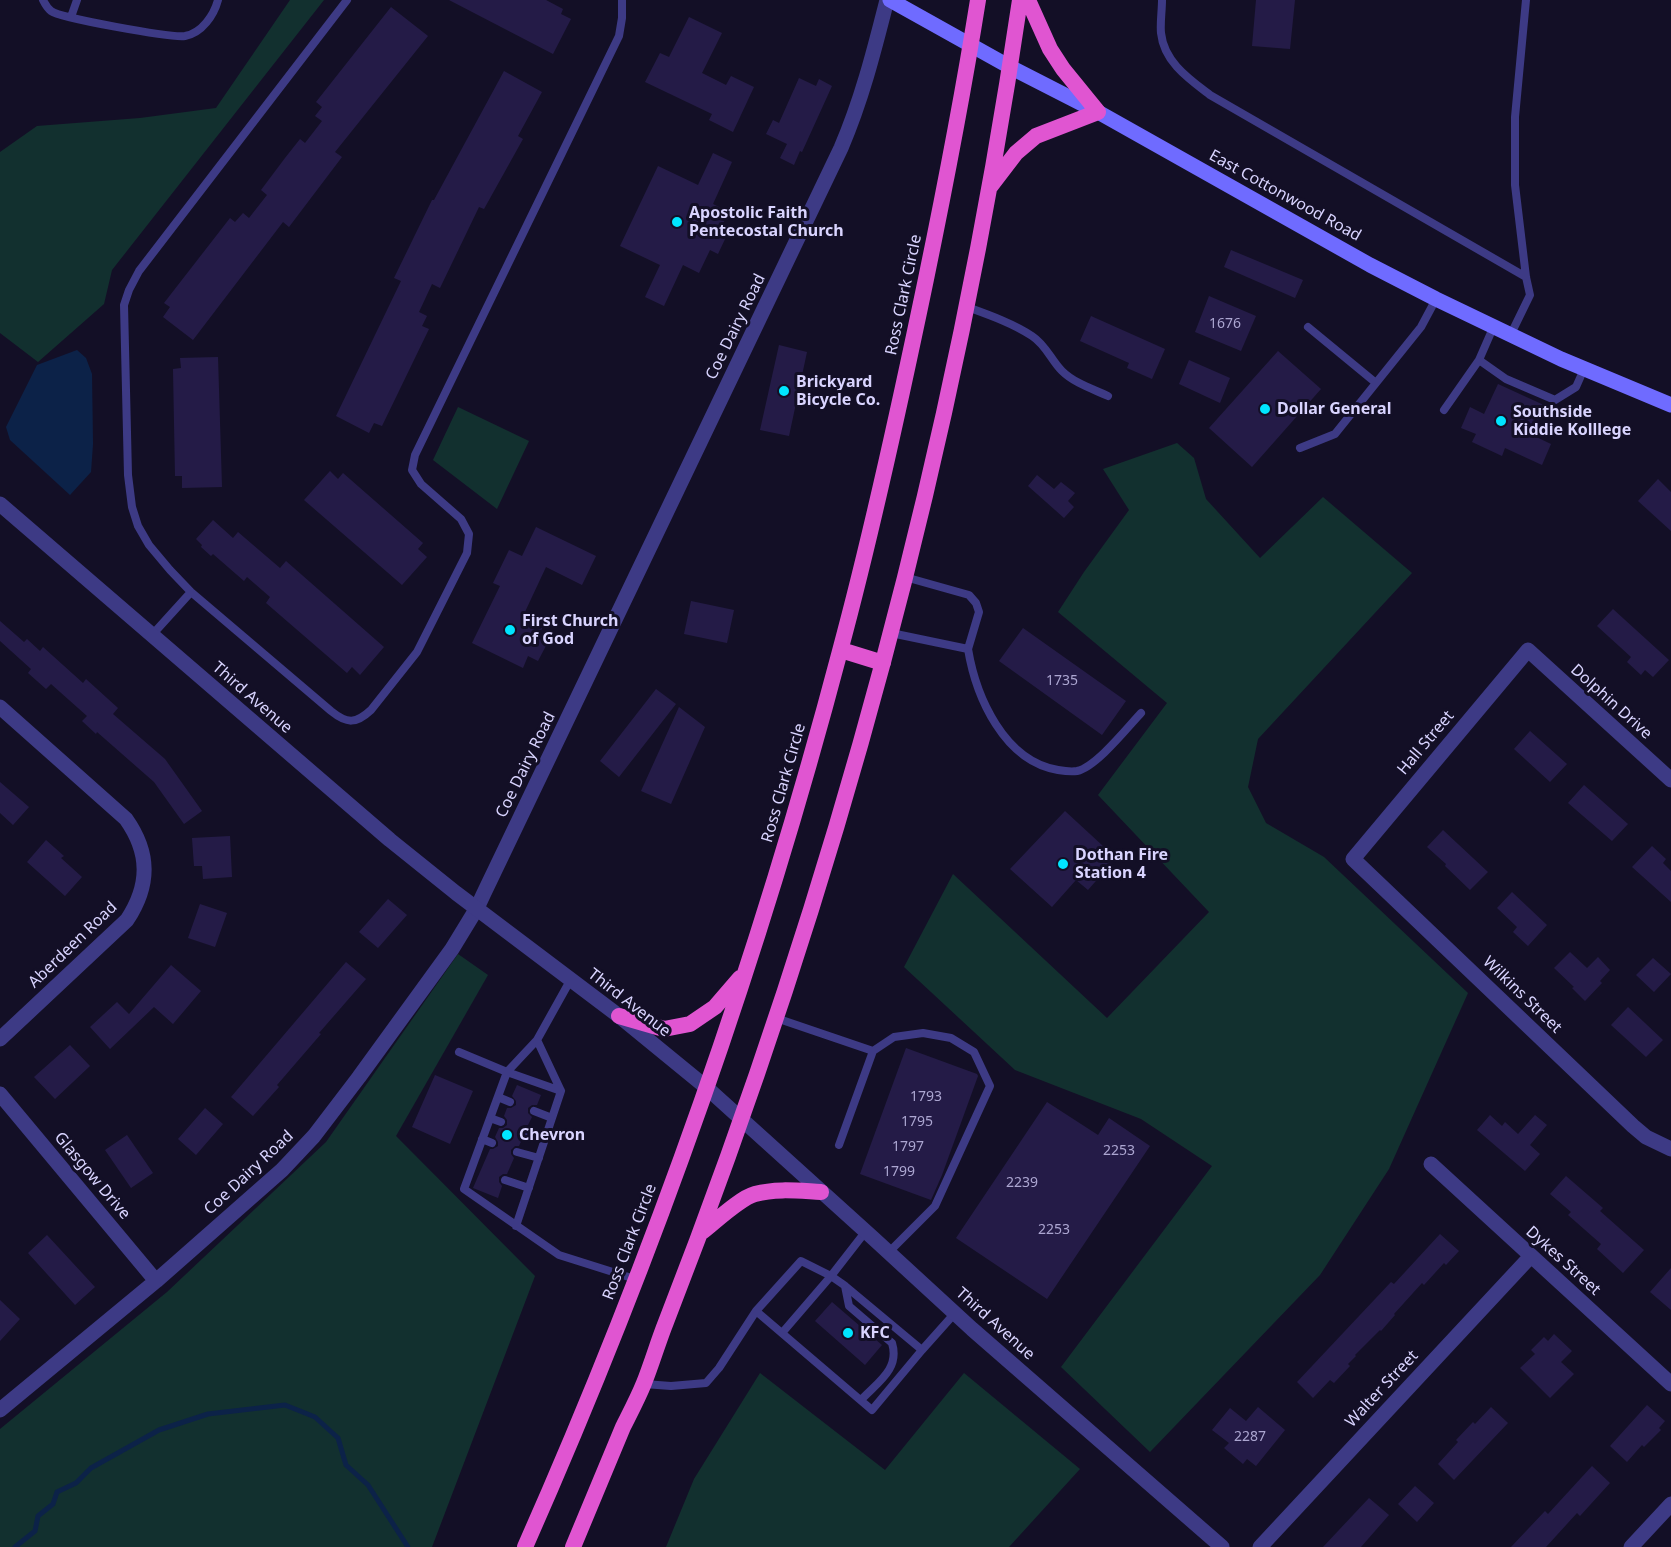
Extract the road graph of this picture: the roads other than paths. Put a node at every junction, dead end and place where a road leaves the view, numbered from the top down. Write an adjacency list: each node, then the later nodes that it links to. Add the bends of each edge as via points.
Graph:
1 (43, 0): 12 (lane, via 52,12)
2 (77, 0): 12 (lane)
3 (219, 0): 12 (lane, via 203,26 185,36)
4 (347, 0): 32 (lane, via 139,271 124,305 132,507 149,545)
5 (622, 0): 32 (lane, via 619,36 415,455 412,470 421,484 461,519 469,534 467,553 417,652 362,718 340,718)
6 (889, 0): 13 (main road, East Cottonwood Road); 43 (street, Coe Dairy Road, via 854,119 841,148)
7 (978, 0): 13 (highway, Ross Clark Circle)
8 (1020, 0): 14 (highway)
9 (1028, 0): 15 (highway, via 1050,49)
10 (1162, 0): 17 (lane, via 1161,35 1170,59 1189,79 1210,95)
11 (1526, 0): 17 (lane, via 1515,117 1515,185)
12 (71, 17)
13 (971, 45): 14 (main road, East Cottonwood Road); 36 (highway, Ross Clark Circle, via 912,347)
14 (1010, 67): 15 (main road, East Cottonwood Road); 16 (highway)
15 (1098, 112): 16 (highway, via 1036,136 1016,153); 18 (main road, East Cottonwood Road)
16 (989, 189): 19 (highway)
17 (1526, 278): 22 (lane, via 1530,295)
18 (1436, 299): 21 (main road, East Cottonwood Road); 25 (lane, via 1421,327)
19 (967, 307): 26 (lane, via 1033,336 1063,372); 31 (highway)
20 (1308, 327): 25 (lane)
21 (1493, 328): 22 (main road, East Cottonwood Road); 23 (lane)
22 (1510, 336): 24 (main road, East Cottonwood Road)
23 (1479, 360): 24 (lane, via 1506,379 1556,400 1576,387); 28 (lane)
24 (1584, 369): 27 (main road, East Cottonwood Road)
25 (1376, 383): 29 (lane, via 1335,434)
26 (1108, 396)
27 (1671, 405)
28 (1444, 410)
29 (1300, 448)
30 (0, 504): 34 (street, Third Avenue)
31 (905, 577): 33 (highway); 35 (lane, via 969,595 976,603 979,612)
32 (191, 592): 34 (lane)
33 (891, 633): 35 (lane); 38 (highway)
34 (152, 635): 43 (street, Third Avenue, via 390,840)
35 (968, 649): 40 (lane, via 971,670 1001,732 1014,748 1047,768 1077,771 1090,765)
36 (841, 650): 38 (highway); 44 (highway, Ross Clark Circle)
37 (1528, 650): 41 (street, Dolphin Drive); 42 (street, Hall Street)
38 (883, 663): 47 (highway, via 842,810)
39 (0, 707): 48 (street, Aberdeen Road, via 126,819 140,843 144,871 140,897 127,920)
40 (1141, 713)
41 (1671, 780)
42 (1353, 859): 68 (street, Wilkins Street, via 1633,1126)
43 (477, 908): 45 (street, Third Avenue); 84 (street, Coe Dairy Road, via 452,949 314,1136 282,1170)
44 (744, 973): 46 (highway, via 715,1007 690,1024 664,1029); 53 (highway, Ross Clark Circle)
45 (571, 979): 46 (street, Third Avenue); 49 (lane)
46 (619, 1016): 53 (street, Third Avenue)
47 (776, 1018): 50 (lane); 61 (highway)
48 (0, 1038)
49 (537, 1041): 52 (lane); 54 (lane)
50 (873, 1051): 67 (lane); 80 (lane, via 894,1036 924,1033 951,1038 974,1052 990,1086 935,1206)
51 (459, 1052): 52 (lane)
52 (507, 1072): 54 (lane); 56 (lane)
53 (707, 1089): 61 (street, Third Avenue); 83 (highway, Ross Clark Circle)
54 (561, 1091): 60 (lane)
55 (0, 1094): 84 (street, Glasgow Drive)
56 (498, 1097): 57 (lane); 59 (lane)
57 (510, 1102)
58 (534, 1111): 60 (lane)
59 (490, 1118): 62 (lane); 65 (lane)
60 (552, 1118): 64 (lane)
61 (742, 1120): 76 (street, Third Avenue); 79 (highway)
62 (501, 1122)
63 (526, 1131): 64 (lane)
64 (545, 1138): 70 (lane)
65 (482, 1139): 66 (lane); 72 (lane)
66 (492, 1143)
67 (839, 1145)
68 (1671, 1149)
69 (517, 1152): 70 (lane)
70 (538, 1158): 75 (lane)
71 (1431, 1164): 81 (street, Dykes Street)
72 (472, 1166): 73 (lane); 77 (lane, via 464,1189)
73 (481, 1170)
74 (505, 1180): 75 (lane)
75 (529, 1188): 77 (lane)
76 (821, 1192): 78 (street, Third Avenue); 79 (highway, via 780,1190 753,1194)
77 (516, 1226): 83 (lane, via 560,1256)
78 (866, 1232): 80 (street, Third Avenue); 82 (lane)
79 (701, 1233): 90 (highway)
80 (889, 1252): 87 (street, Third Avenue)
81 (1531, 1256): 91 (street, Dykes Street); 98 (street, Walter Street)
82 (831, 1276): 85 (lane); 86 (lane, via 801,1261); 88 (lane)
83 (635, 1279): 95 (highway, Ross Clark Circle)
84 (156, 1281): 93 (street, Coe Dairy Road)
85 (844, 1285): 89 (lane); 92 (lane, via 849,1306 892,1343 895,1351 889,1370)
86 (756, 1311): 88 (lane); 90 (lane, via 706,1383)
87 (955, 1313): 89 (lane); 97 (street, Third Avenue)
88 (782, 1333): 92 (lane)
89 (922, 1350): 92 (lane, via 872,1410)
90 (644, 1384): 96 (highway)
91 (1671, 1384)
92 (861, 1400)
93 (0, 1410)
94 (1671, 1504): 99 (street)
95 (525, 1547)
96 (573, 1547)
97 (1222, 1547)
98 (1260, 1547)
99 (1631, 1547)

